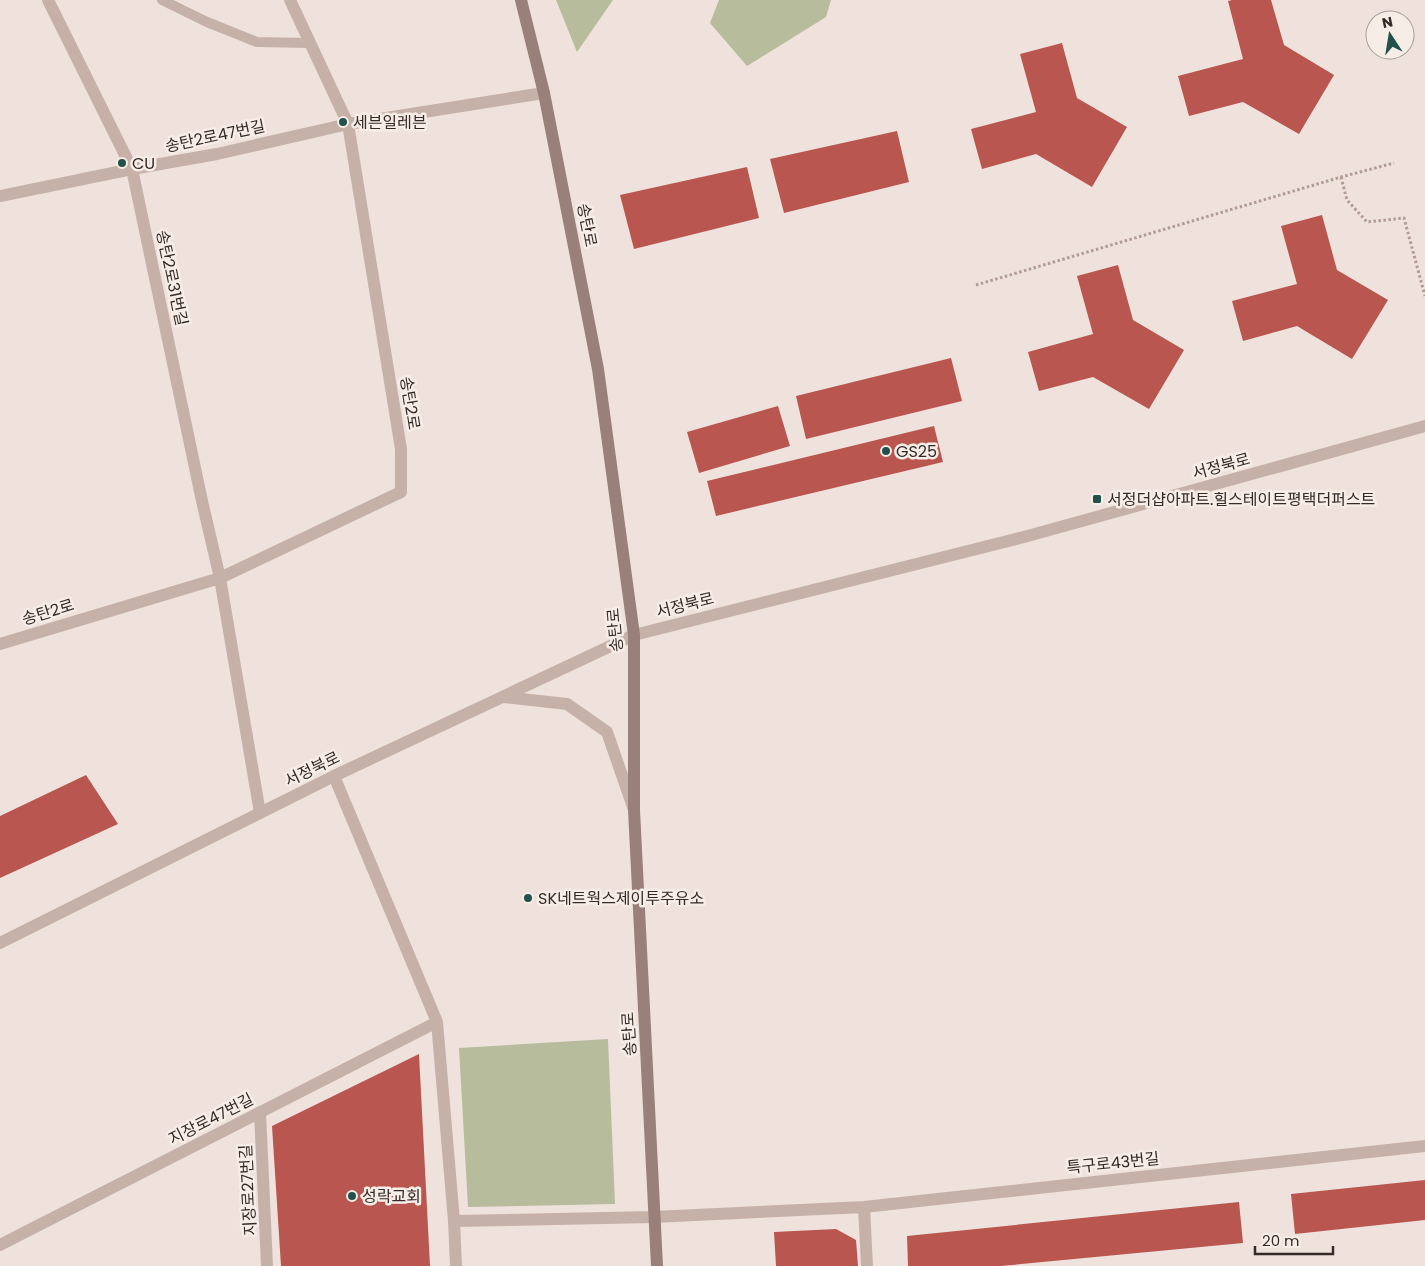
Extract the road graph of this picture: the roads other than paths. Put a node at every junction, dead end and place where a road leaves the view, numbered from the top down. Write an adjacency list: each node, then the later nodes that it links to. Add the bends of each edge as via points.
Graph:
1 (48, 0): 8 (street, 송탄2로31번길)
2 (162, 0): 5 (lane, via 257,42)
3 (290, 0): 5 (street, 송탄2로)
4 (521, 0): 6 (main road, 송탄로)
5 (310, 43): 7 (street, 송탄2로)
6 (544, 93): 7 (street); 12 (main road, 송탄로, via 598,369)
7 (348, 124): 8 (street, 송탄2로47번길, via 217,154); 11 (street, 송탄2로, via 401,449 401,492)
8 (132, 169): 9 (street, 송탄2로47번길); 11 (street, 송탄2로31번길)
9 (0, 196)
10 (1425, 426): 12 (street, 서정북로, via 1024,537)
11 (220, 578): 13 (street, 송탄2로); 17 (street)
12 (634, 634): 14 (street, 서정북로); 16 (main road, 송탄로)
13 (0, 644)
14 (503, 697): 15 (street, 서정북로); 16 (street, via 567,704 607,732)
15 (334, 776): 17 (street, 서정북로); 19 (street)
16 (634, 810): 23 (main road, 송탄로)
17 (260, 813): 18 (street, 서정북로)
18 (0, 943)
19 (437, 1022): 20 (street, 지장로47번길); 24 (street)
20 (260, 1112): 25 (street, 지장로47번길); 26 (street, 지장로27번길)
21 (1425, 1146): 22 (street, 특구로43번길)
22 (864, 1206): 23 (street, 특구로43번길); 29 (street)
23 (654, 1217): 24 (street, 특구로43번길); 28 (main road, 송탄로)
24 (454, 1221): 27 (street)
25 (0, 1245)
26 (267, 1266)
27 (456, 1266)
28 (657, 1266)
29 (867, 1266)

